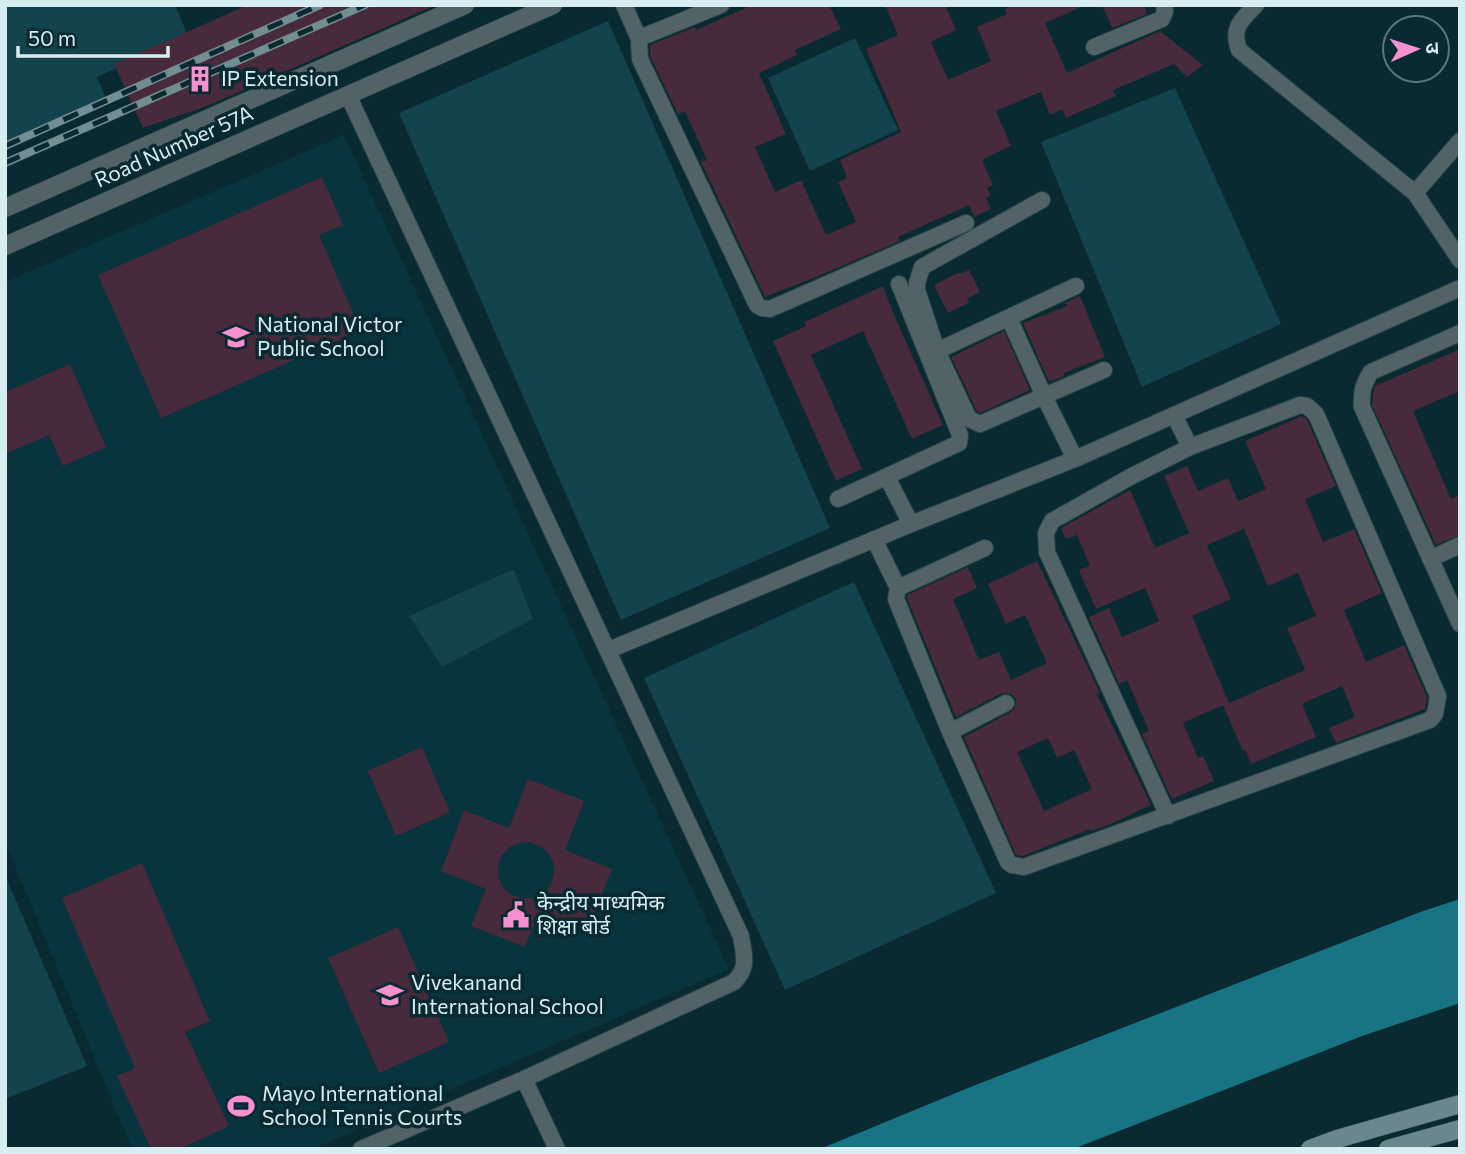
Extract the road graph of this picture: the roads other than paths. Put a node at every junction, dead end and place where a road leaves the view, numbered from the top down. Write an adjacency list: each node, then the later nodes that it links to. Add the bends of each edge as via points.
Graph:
1 (465, 5): 13 (street, Road Number 57A)
2 (553, 5): 9 (street, Road Number 57A)
3 (624, 5): 7 (street)
4 (721, 5): 7 (street)
5 (1164, 5): 8 (street, via 1162,19)
6 (1256, 5): 11 (street, via 1238,22 1239,50)
7 (640, 41): 14 (street, via 640,60 762,308 770,309)
8 (1094, 47)
9 (348, 95): 15 (street, Road Number 57A); 37 (street)
10 (1460, 141): 11 (street)
11 (1415, 193): 16 (street)
12 (1042, 200): 22 (street, via 922,267 917,290)
13 (5, 208)
14 (966, 223)
15 (5, 246)
16 (1460, 260)
17 (899, 284): 28 (street, via 960,439 957,445)
18 (1076, 286): 20 (street)
19 (1460, 288): 25 (street)
20 (1009, 318): 22 (street); 24 (street)
21 (1460, 334): 34 (street, via 1371,372 1361,395 1362,407)
22 (937, 351): 24 (street, via 975,423)
23 (1104, 370): 24 (street)
24 (1044, 396): 27 (street)
25 (1174, 415): 26 (street); 27 (street)
26 (1191, 447): 40 (street, via 1052,521 1046,533 1047,552); 40 (street, via 1300,405 1312,409 1438,696 1438,706 1430,720)
27 (1075, 459): 30 (street)
28 (887, 477): 29 (street); 30 (street)
29 (838, 499)
30 (911, 524): 31 (street)
31 (874, 539): 35 (street); 37 (street)
32 (1460, 545): 34 (street)
33 (985, 548): 35 (street)
34 (1430, 559): 36 (street)
35 (898, 588): 39 (street, via 896,604)
36 (1460, 624)
37 (608, 650): 41 (street, via 741,936 743,972 734,982)
38 (1006, 703): 39 (street)
39 (950, 732): 40 (street, via 1012,865 1024,867)
40 (1168, 816)
41 (524, 1079): 44 (street); 45 (street)
42 (1460, 1104): 46 (main road)
43 (1460, 1129): 47 (main road)
44 (361, 1149)
45 (557, 1149)
46 (1310, 1149)
47 (1388, 1149)

